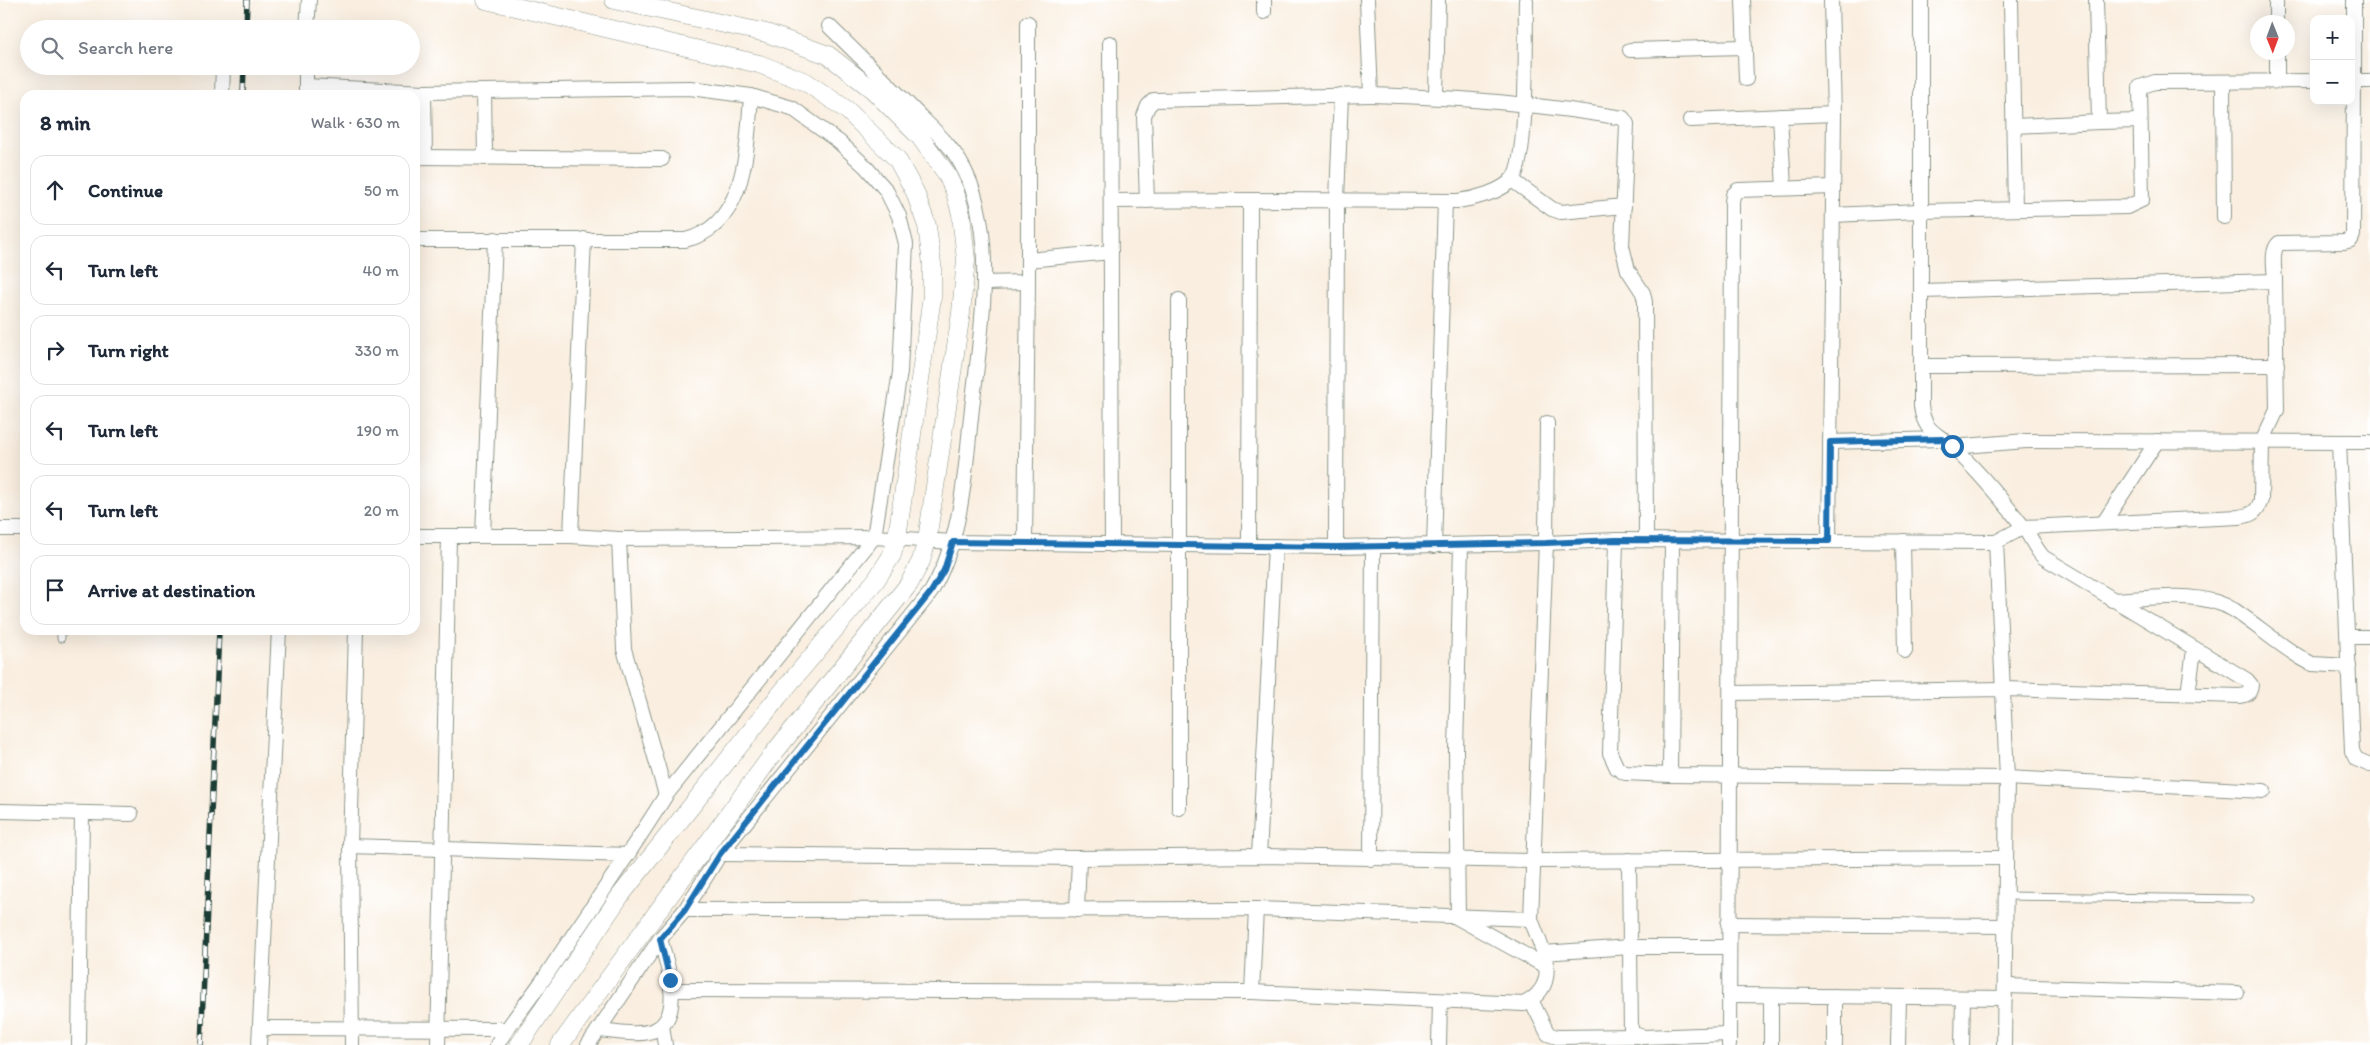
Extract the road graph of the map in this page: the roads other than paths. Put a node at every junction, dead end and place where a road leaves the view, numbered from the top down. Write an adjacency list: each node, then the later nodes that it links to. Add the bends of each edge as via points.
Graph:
1 (309, 0): 15 (street)
2 (486, 0): 92 (street, via 759,64 806,82 847,110 897,159 927,226 932,297)
3 (614, 0): 94 (street, via 766,34 828,55 873,90 920,137 946,173 961,214 966,260)
4 (1367, 0): 37 (street)
5 (1438, 0): 39 (street)
6 (1526, 0): 40 (street)
7 (1743, 0): 19 (street)
8 (1831, 0): 42 (street)
9 (1921, 0): 61 (street)
10 (2011, 0): 47 (street)
11 (2096, 0): 46 (street)
12 (2276, 0): 14 (street)
13 (2354, 0): 22 (street)
14 (2276, 15)
15 (308, 20)
16 (1028, 23): 68 (street)
17 (829, 26): 71 (street, via 943,139 960,162 972,186 978,210)
18 (1110, 43): 56 (street)
19 (1744, 47): 20 (street); 25 (street)
20 (1630, 50)
21 (2277, 60): 26 (street)
22 (2353, 60)
23 (223, 75): 31 (street)
24 (306, 75): 32 (street)
25 (1746, 78)
26 (2277, 81): 27 (street); 30 (street)
27 (2310, 81)
28 (2355, 81): 29 (street)
29 (2370, 81)
30 (2223, 82): 45 (street, via 2147,84 2140,87); 63 (street)
31 (222, 90)
32 (306, 90)
33 (484, 91): 35 (street); 38 (street, via 690,88); 49 (street)
34 (420, 92): 35 (street)
35 (424, 92): 48 (street)
36 (1341, 95): 37 (street); 55 (street); 57 (street, via 1154,100 1144,116)
37 (1371, 95): 39 (street)
38 (751, 96): 65 (street, via 748,140 740,181 719,222 707,232 685,240); 91 (street, via 792,108 839,142 886,190 899,216 906,244 900,372)
39 (1436, 97): 40 (street)
40 (1524, 105): 51 (street, via 1521,160); 59 (street, via 1623,118 1627,124)
41 (2353, 105): 69 (street, via 2351,240 2279,243 2274,254)
42 (1834, 114): 43 (street); 52 (street)
43 (1780, 116): 44 (street); 53 (street)
44 (1690, 120)
45 (2140, 120): 46 (street); 60 (street, via 2142,200 2137,204 2127,207)
46 (2099, 122): 47 (street)
47 (2014, 126): 60 (street)
48 (420, 157): 49 (street)
49 (485, 158): 50 (street)
50 (662, 159)
51 (1512, 180): 58 (street, via 1472,200); 59 (street, via 1561,212)
52 (1833, 187): 53 (street); 62 (street)
53 (1784, 188): 98 (street, via 1738,190 1733,195)
54 (1250, 200): 55 (street); 57 (street); 108 (street)
55 (1337, 200): 58 (street); 112 (street)
56 (1110, 201): 57 (street); 67 (street)
57 (1147, 201)
58 (1445, 201): 111 (street)
59 (1624, 206): 96 (street, via 1624,258 1645,302)
60 (2015, 209): 61 (street)
61 (1919, 211): 62 (street); 72 (street)
62 (1833, 215): 77 (street)
63 (2224, 217)
64 (495, 239): 65 (street); 66 (street); 89 (street)
65 (584, 239): 90 (street)
66 (420, 240)
67 (1111, 252): 68 (street); 105 (street)
68 (1028, 260): 70 (street)
69 (2275, 281): 72 (street); 74 (street)
70 (1028, 282): 71 (street); 103 (street)
71 (984, 283): 101 (street, via 965,472)
72 (1921, 291): 75 (street)
73 (1179, 300): 106 (street)
74 (2277, 365): 75 (street); 79 (street, via 2277,410)
75 (1921, 366): 82 (street, via 1922,417 1931,432)
76 (1546, 423): 104 (street)
77 (1830, 442): 82 (street); 99 (street)
78 (2157, 442): 79 (street); 82 (street); 83 (street)
79 (2262, 442): 80 (street); 83 (street, via 2261,500 2258,510 2251,516)
80 (2340, 442): 81 (street); 116 (street)
81 (2370, 442)
82 (1947, 443): 84 (street)
83 (2104, 522): 84 (street)
84 (2024, 527): 102 (street); 113 (street, via 2043,557)
85 (0, 529): 86 (street)
86 (20, 529)
87 (420, 536): 88 (street)
88 (449, 536): 89 (street); 135 (street)
89 (483, 536): 90 (street)
90 (571, 536): 93 (street)
91 (874, 537): 92 (street); 93 (street); 129 (street)
92 (897, 537): 94 (street); 184 (street, via 892,554 876,580 620,896)
93 (619, 539): 129 (street, via 624,649)
94 (927, 540): 101 (street); 185 (street, via 922,560 909,584 770,758)
95 (1616, 540): 96 (street); 104 (street); 125 (street, via 1610,753 1617,768 1625,773)
96 (1646, 540): 97 (street)
97 (1672, 540): 98 (street); 125 (street)
98 (1731, 540): 99 (street); 122 (street)
99 (1829, 541): 100 (street)
100 (1903, 541): 102 (street); 118 (street)
101 (953, 542): 103 (street); 136 (street, via 944,570 931,592)
102 (1996, 542): 121 (street)
103 (1024, 543): 105 (street)
104 (1546, 543): 107 (street); 145 (street)
105 (1112, 544): 106 (street)
106 (1181, 545): 108 (street); 130 (street)
107 (1460, 545): 111 (street); 143 (street, via 1456,750)
108 (1249, 546): 109 (street)
109 (1275, 546): 112 (street); 138 (street)
110 (1373, 546): 111 (street); 112 (street); 142 (street)
111 (1434, 546)
112 (1336, 547)
113 (2112, 600): 119 (street); 120 (street, via 2177,597 2219,604 2233,610 2303,660 2312,664)
114 (280, 635): 172 (street)
115 (356, 635): 134 (street)
116 (2348, 637): 117 (street); 120 (street)
117 (2370, 637)
118 (1905, 650)
119 (2194, 650): 123 (street); 123 (street, via 2247,680 2250,691 2247,695 2238,696)
120 (2349, 666): 124 (street, via 2352,751 2356,759)
121 (2004, 689): 122 (street); 123 (street); 127 (street)
122 (1731, 693): 126 (street)
123 (2188, 694)
124 (2370, 765)
125 (1670, 775): 126 (street)
126 (1728, 776): 127 (street); 140 (street)
127 (2007, 778): 128 (street); 141 (street)
128 (2264, 791)
129 (666, 795): 137 (street)
130 (1179, 808)
131 (0, 811): 132 (street)
132 (82, 813): 133 (street); 179 (street)
133 (132, 814)
134 (350, 846): 135 (street); 173 (street)
135 (442, 848): 137 (street); 174 (street)
136 (720, 854): 139 (street); 148 (street)
137 (628, 855): 175 (street)
138 (1259, 856): 139 (street); 142 (street)
139 (1079, 858): 149 (street)
140 (1730, 858): 141 (street); 144 (street); 153 (street)
141 (2004, 858): 146 (street)
142 (1371, 859): 143 (street)
143 (1459, 859): 145 (street); 151 (street)
144 (1629, 860): 145 (street); 156 (street)
145 (1534, 861): 152 (street)
146 (2005, 896): 147 (lane); 154 (street)
147 (2250, 900)
148 (685, 910): 149 (street); 155 (street)
149 (1077, 910): 150 (street)
150 (1256, 910): 151 (street); 161 (street)
151 (1458, 918): 152 (street); 159 (street)
152 (1531, 919): 158 (street)
153 (1728, 924): 154 (street); 157 (street)
154 (2006, 926): 162 (street)
155 (660, 939): 160 (street); 176 (street)
156 (1630, 947): 157 (street); 158 (street); 177 (street, via 1630,1024 1631,1032)
157 (1728, 948): 164 (street)
158 (1543, 953): 159 (street)
159 (1547, 966): 169 (street, via 1543,988)
160 (671, 990): 161 (street); 171 (street, via 668,1017)
161 (1252, 992): 170 (street)
162 (2005, 992): 163 (street); 168 (street); 193 (street)
163 (2237, 993)
164 (1729, 995): 165 (street); 178 (street)
165 (1771, 996): 166 (street); 189 (street)
166 (1835, 996): 167 (street); 190 (street)
167 (1898, 997): 168 (street); 191 (street)
168 (1963, 998): 192 (street)
169 (1531, 1000): 170 (street, via 1524,1004); 177 (street, via 1548,1034 1557,1037)
170 (1440, 1001): 188 (street)
171 (662, 1026): 176 (street, via 638,1033); 187 (street)
172 (260, 1028): 173 (street); 180 (street)
173 (352, 1028): 174 (street); 181 (street)
174 (438, 1029): 175 (street); 182 (street)
175 (505, 1030): 183 (street)
176 (598, 1030): 186 (street)
177 (1636, 1036): 178 (street)
178 (1729, 1040)
179 (79, 1045)
180 (259, 1045)
181 (352, 1045)
182 (438, 1045)
183 (497, 1045)
184 (519, 1045)
185 (560, 1045)
186 (588, 1045)
187 (665, 1045)
188 (1439, 1045)
189 (1771, 1045)
190 (1835, 1045)
191 (1898, 1045)
192 (1962, 1045)
193 (2004, 1045)

